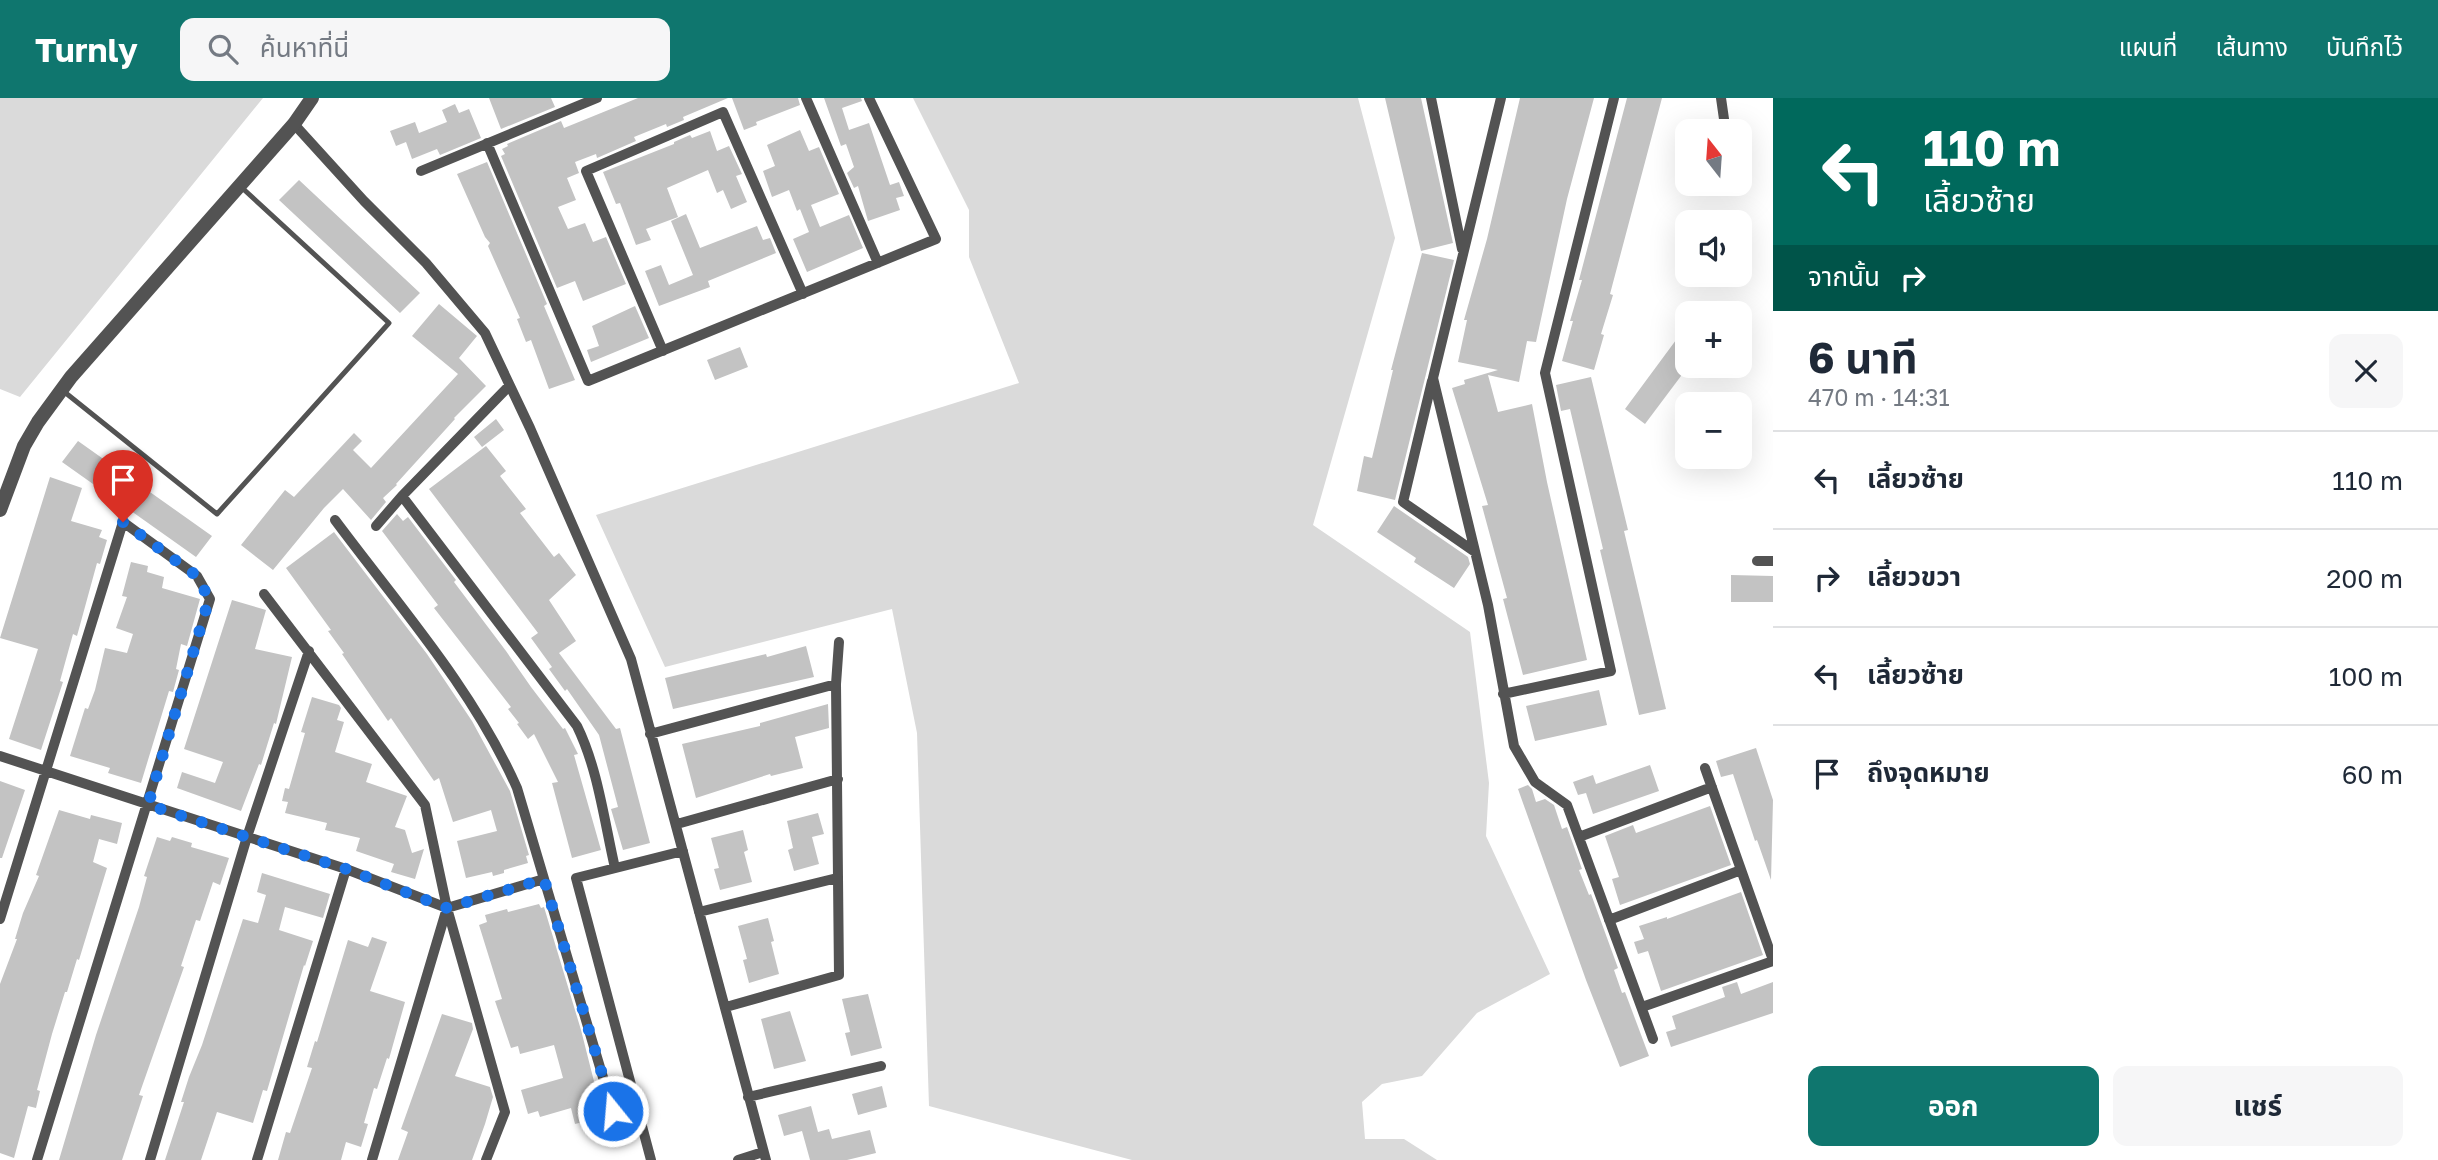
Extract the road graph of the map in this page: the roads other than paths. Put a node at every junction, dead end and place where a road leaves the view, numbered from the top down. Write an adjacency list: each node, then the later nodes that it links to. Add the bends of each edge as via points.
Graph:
1 (312, 98): 10 (street)
2 (597, 98): 11 (street)
3 (806, 98): 15 (street)
4 (869, 98): 15 (street, via 936,239)
5 (1431, 98): 14 (street)
6 (1501, 98): 14 (street)
7 (1614, 98): 32 (street, via 1545,373 1611,671)
8 (1721, 98): 9 (street)
9 (1724, 119)
10 (295, 124): 13 (street); 19 (street, via 485,333)
11 (488, 143): 12 (street); 17 (street, via 588,381)
12 (421, 171)
13 (240, 186): 20 (street); 20 (lane, via 389,323 217,514)
14 (1463, 253): 18 (street)
15 (878, 263): 16 (street)
16 (803, 294): 17 (street); 17 (street, via 723,112 586,170)
17 (663, 351)
18 (1433, 378): 25 (street); 25 (street, via 1403,502)
19 (509, 386): 21 (street); 33 (street, via 631,659)
20 (61, 390): 22 (street, via 24,446)
21 (402, 496): 24 (street); 44 (street, via 577,726 593,769)
22 (0, 510)
23 (335, 520): 48 (street, via 488,728 517,788)
24 (376, 526)
25 (1475, 552): 32 (street)
26 (1757, 561): 27 (street)
27 (1773, 561)
28 (264, 594): 30 (street)
29 (839, 642): 31 (street)
30 (309, 651): 42 (street); 49 (street, via 425,805)
31 (836, 684): 33 (street); 37 (street)
32 (1503, 694): 41 (street, via 1514,746 1535,782 1567,805)
33 (650, 734): 40 (street)
34 (0, 756): 36 (street)
35 (1705, 768): 38 (street)
36 (45, 771): 39 (street); 39 (street, via 123,522 197,576 209,599); 51 (street)
37 (838, 779): 40 (street); 47 (street)
38 (1712, 786): 41 (street); 46 (street)
39 (148, 805): 42 (street); 61 (street)
40 (677, 824): 43 (street)
41 (1578, 836): 52 (street)
42 (247, 837): 45 (street); 62 (street)
43 (683, 851): 44 (street); 50 (street)
44 (615, 868): 66 (street, via 576,878)
45 (346, 869): 49 (street); 63 (street)
46 (1741, 870): 52 (street); 53 (street)
47 (837, 878): 50 (street); 54 (street, via 839,975)
48 (544, 879): 49 (street); 59 (street)
49 (447, 908): 64 (street); 65 (street, via 505,1112)
50 (699, 912): 54 (street)
51 (0, 919)
52 (1609, 920): 55 (street)
53 (1773, 960): 55 (street)
54 (726, 1007): 58 (street)
55 (1642, 1007): 56 (street)
56 (1653, 1039)
57 (881, 1066): 58 (street)
58 (748, 1097): 60 (street)
59 (613, 1111)
60 (764, 1156): 67 (street)
61 (37, 1160)
62 (150, 1160)
63 (257, 1160)
64 (372, 1160)
65 (486, 1160)
66 (651, 1160)
67 (738, 1160)

